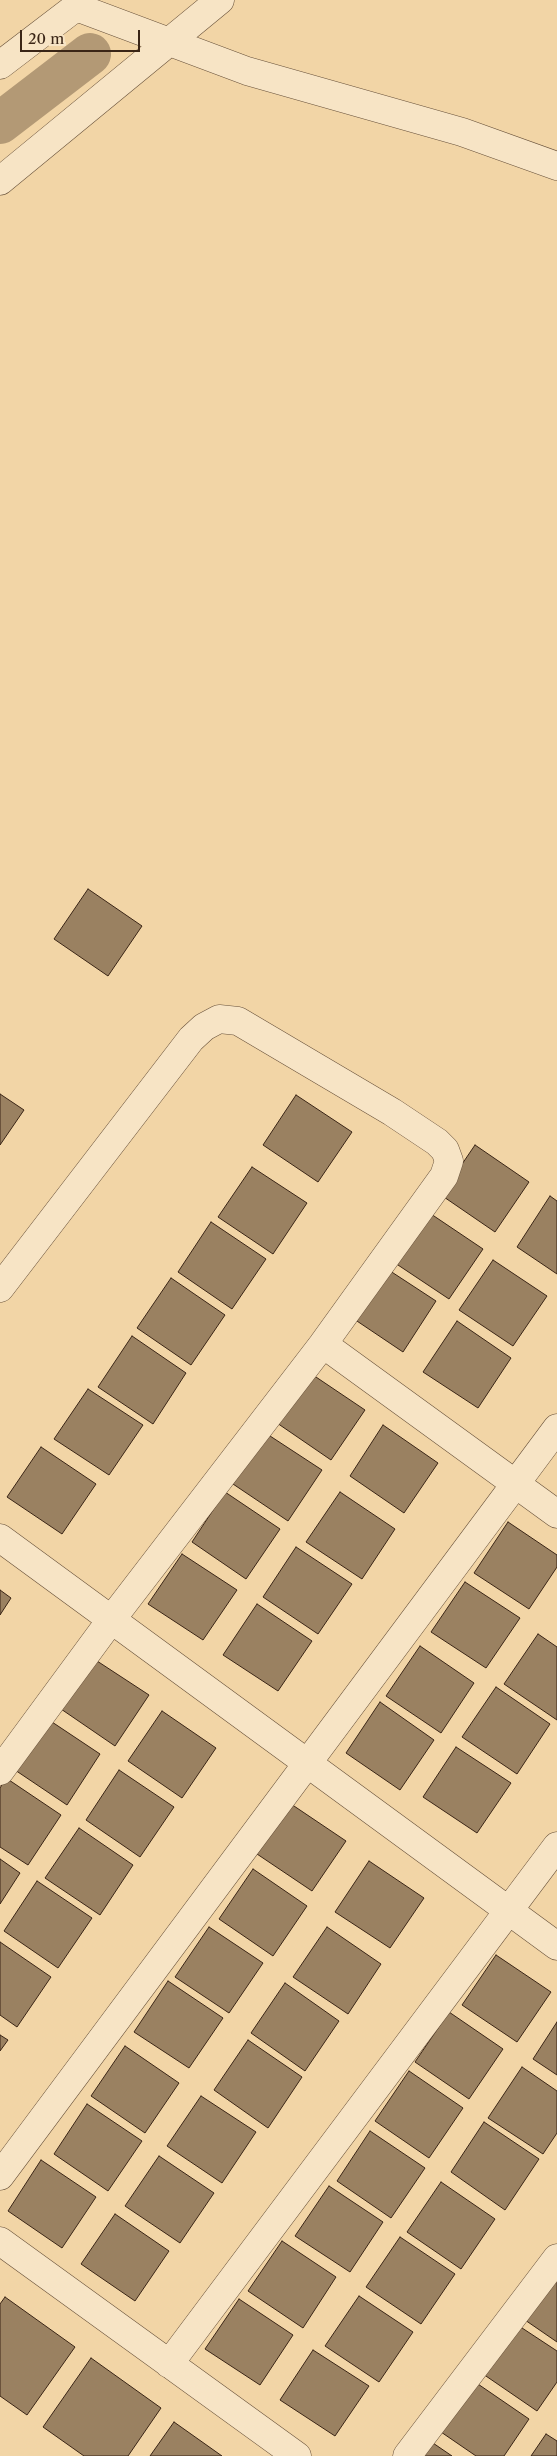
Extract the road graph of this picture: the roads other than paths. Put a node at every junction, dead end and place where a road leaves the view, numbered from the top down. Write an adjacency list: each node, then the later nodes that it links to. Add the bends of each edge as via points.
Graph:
1 (220, 0): 3 (street)
2 (80, 3): 3 (street); 4 (street)
3 (170, 40): 5 (street, via 247,71 462,132); 6 (street)
4 (0, 65)
5 (557, 166)
6 (0, 181)
7 (0, 1288): 8 (street, via 191,1040 204,1027 219,1019 238,1021 392,1112 437,1142 449,1161 444,1176)
8 (323, 1344): 10 (street); 13 (street)
9 (557, 1428): 10 (street)
10 (517, 1484): 11 (street); 14 (street)
11 (557, 1514)
12 (0, 1538): 13 (street)
13 (111, 1620): 14 (street); 15 (street)
14 (309, 1763): 17 (street); 19 (street)
15 (0, 1771)
16 (557, 1846): 17 (street)
17 (510, 1910): 18 (street); 22 (street)
18 (557, 1946)
19 (0, 2176)
20 (0, 2241): 22 (street)
21 (557, 2258): 24 (street)
22 (169, 2364): 23 (street)
23 (298, 2456)
24 (407, 2456)

